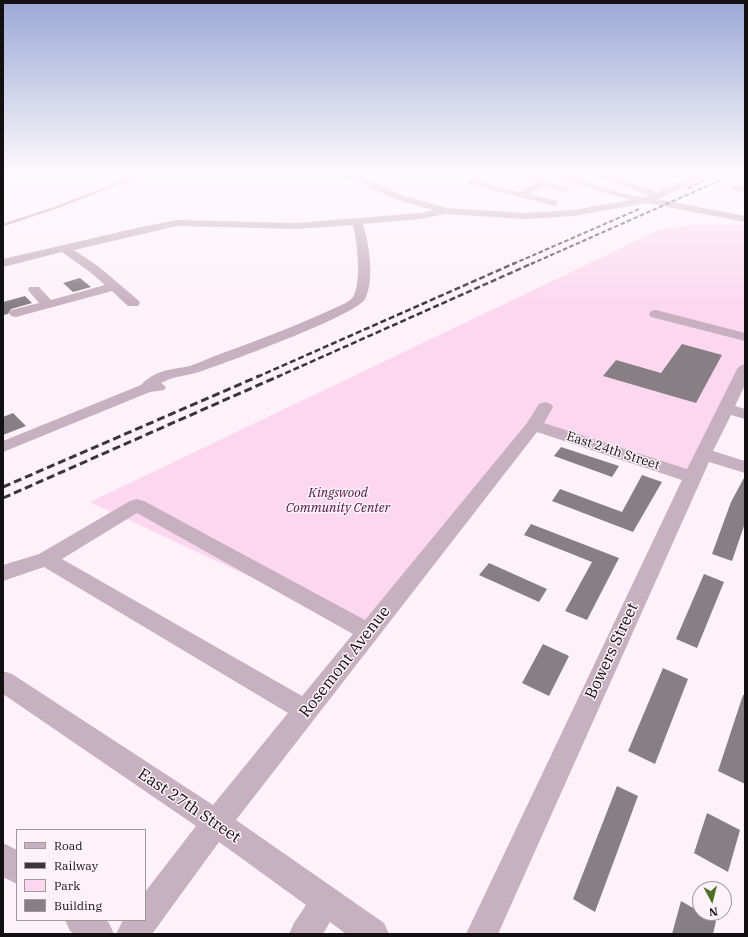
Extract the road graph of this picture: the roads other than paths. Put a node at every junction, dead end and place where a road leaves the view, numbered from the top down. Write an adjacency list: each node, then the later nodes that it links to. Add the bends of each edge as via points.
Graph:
1 (386, 219): 2 (street)
2 (357, 221): 3 (street, via 297,226 177,223); 15 (street, via 362,244 362,285 359,299 342,310 188,371 186,377 162,387 147,388)
3 (64, 248): 4 (street); 5 (street)
4 (3, 263)
5 (113, 287): 7 (street); 8 (street)
6 (34, 290): 8 (street)
7 (132, 303)
8 (48, 304): 9 (street)
9 (16, 313)
10 (656, 314): 11 (street)
11 (745, 337)
12 (744, 372): 13 (street, Bowers Street)
13 (735, 411): 16 (street, Bowers Street)
14 (540, 416): 18 (street, East 24th Street); 21 (street, Rosemont Avenue)
15 (3, 447)
16 (703, 454): 17 (street); 18 (street, Bowers Street)
17 (745, 467)
18 (692, 478): 35 (street, Bowers Street)
19 (46, 559): 20 (street); 21 (street, via 137,506); 23 (street)
20 (3, 573)
21 (368, 632): 23 (street, Rosemont Avenue)
22 (3, 681): 24 (street, East 27th Street)
23 (306, 711): 24 (street, Rosemont Avenue)
24 (216, 823): 27 (street, East 27th Street); 28 (street, Rosemont Avenue)
25 (3, 858): 26 (street)
26 (16, 868)
27 (326, 901): 33 (street); 34 (street, East 27th Street)
28 (146, 916)
29 (82, 921): 31 (street)
30 (142, 921): 32 (street)
31 (98, 934)
32 (132, 934)
33 (305, 934)
34 (373, 934)
35 (482, 934)

